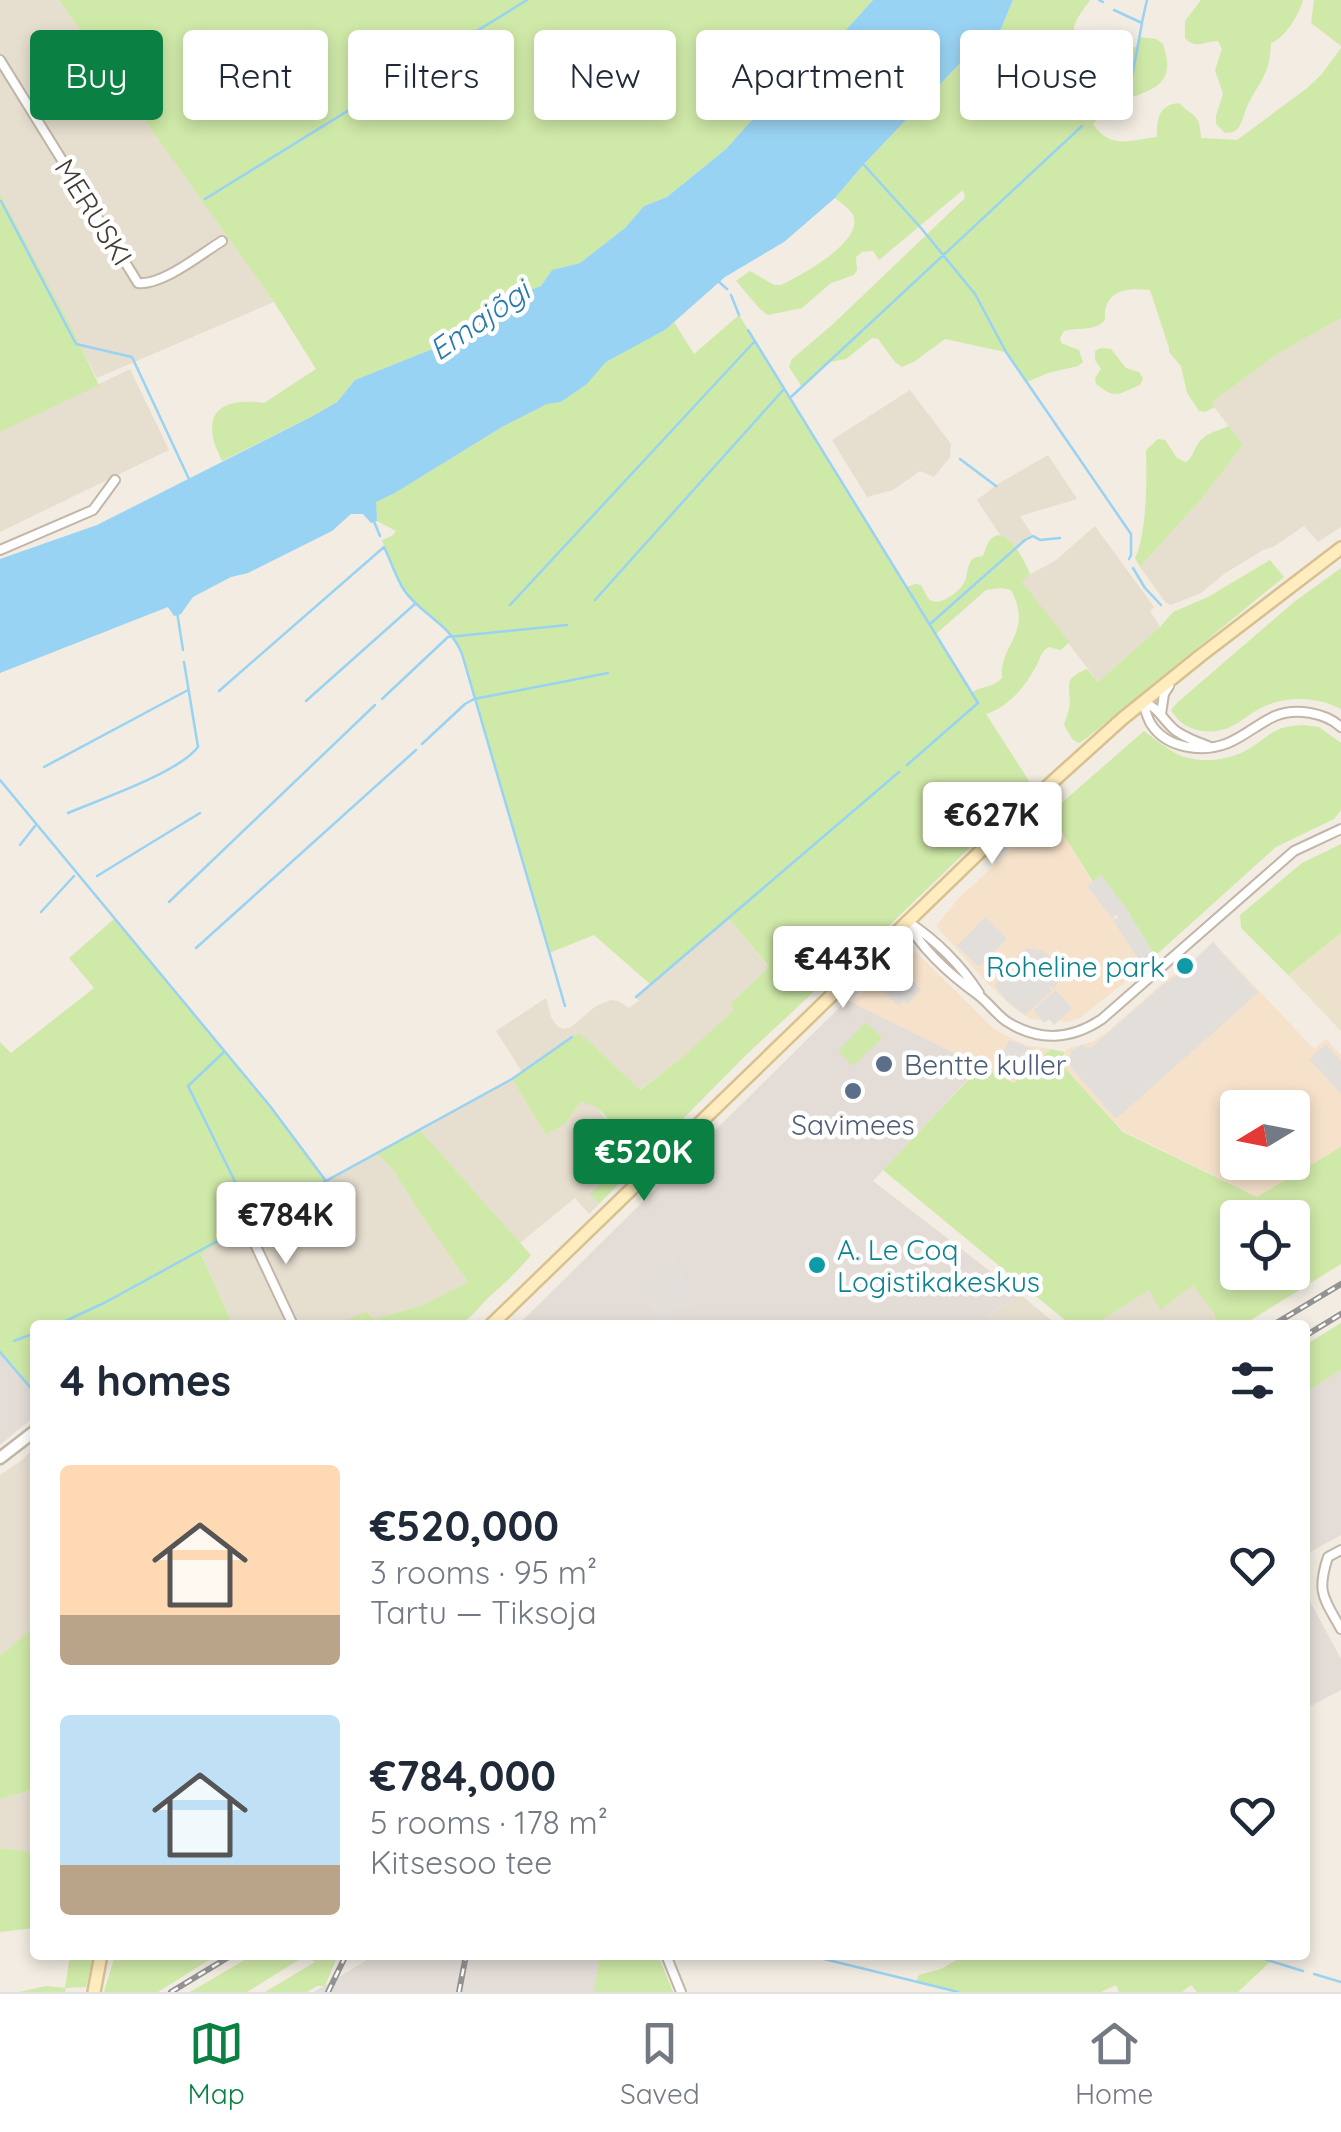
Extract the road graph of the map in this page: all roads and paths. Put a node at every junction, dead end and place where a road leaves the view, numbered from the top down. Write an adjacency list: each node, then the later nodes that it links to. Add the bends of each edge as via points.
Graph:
1 (0, 60): 2 (street, MERUSKI, via 138,283 164,277)
2 (222, 241)
3 (115, 480): 5 (street, via 93,510)
4 (1341, 548): 6 (main road)
5 (0, 550)
6 (1174, 676): 7 (main road); 8 (street)
7 (1143, 702): 8 (street); 10 (street, via 1150,724 1173,742); 12 (main road)
8 (1161, 714): 10 (street, via 1181,735)
9 (1341, 727): 10 (street, via 1294,712)
10 (1213, 747)
11 (1341, 829): 12 (street, via 1294,851 1092,1026 1070,1035 1046,1037 1010,1023 926,933)
12 (906, 921): 15 (main road)
13 (246, 1225): 14 (street)
14 (291, 1320)
15 (495, 1320)
16 (30, 1435): 17 (street)
17 (0, 1458)
18 (1341, 1550): 19 (street, via 1328,1557 1321,1582)
19 (1341, 1629)
20 (101, 1960): 22 (main road)
21 (668, 1960): 23 (street)
22 (94, 1992)
23 (681, 1992)

